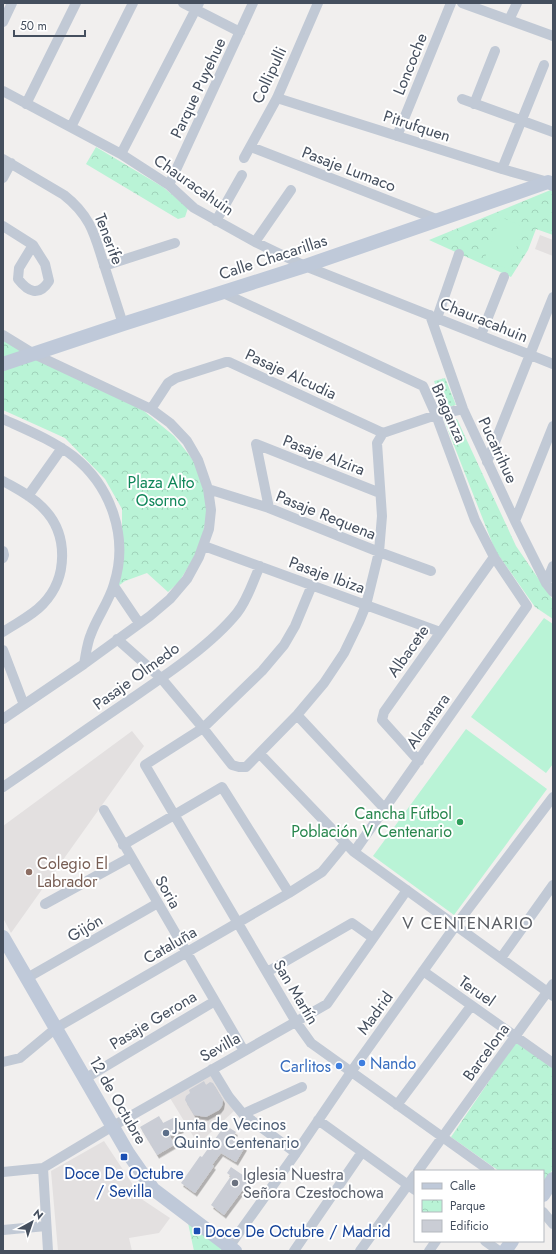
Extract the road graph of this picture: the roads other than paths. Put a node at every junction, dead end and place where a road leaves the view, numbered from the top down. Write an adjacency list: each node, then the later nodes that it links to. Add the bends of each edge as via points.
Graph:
1 (12, 3): 12 (street)
2 (76, 3): 20 (street)
3 (133, 3): 23 (street)
4 (183, 3): 10 (street)
5 (253, 3): 13 (street, Parque Puyehue)
6 (318, 3): 18 (street, Collipulli)
7 (451, 3): 25 (street, Loncoche)
8 (462, 3): 11 (street)
9 (517, 3): 11 (street)
10 (198, 6): 13 (street); 27 (street)
11 (509, 20): 14 (street)
12 (3, 22)
13 (240, 32): 34 (street, Parque Puyehue)
14 (553, 36)
15 (495, 51): 21 (street)
16 (544, 65): 22 (street)
17 (3, 91): 20 (street, Chauracahuin)
18 (277, 98): 25 (street, Pitrufquen); 26 (street, Collipulli)
19 (462, 99): 21 (street)
20 (26, 104): 23 (street, Chauracahuin)
21 (474, 104): 22 (street)
22 (521, 121): 24 (street); 30 (street)
23 (71, 127): 27 (street, Chauracahuin)
24 (553, 132)
25 (397, 136): 30 (street, Pitrufquen)
26 (251, 147): 28 (street, Collipulli); 36 (street, Pasaje Lumaco)
27 (121, 154): 34 (street, Chauracahuin)
28 (244, 158)
29 (7, 161): 32 (street); 43 (street, Tenerife, via 64,195 78,208 90,224)
30 (502, 169): 33 (street, Pitrufquen)
31 (242, 175): 37 (street)
32 (3, 178)
33 (550, 183): 36 (street, Calle Chacarillas)
34 (169, 185): 37 (street, Chauracahuin, via 194,208)
35 (291, 190): 39 (street)
36 (436, 219): 44 (street, Calle Chacarillas)
37 (216, 221): 39 (street, Chauracahuin)
38 (3, 226): 41 (street)
39 (255, 242): 44 (street, Chauracahuin)
40 (175, 243): 43 (street)
41 (33, 245)
42 (459, 254): 48 (street)
43 (104, 266): 49 (street, Tenerife)
44 (305, 266): 46 (street, Calle Chacarillas); 48 (street, Chauracahuin)
45 (504, 277): 51 (street)
46 (221, 292): 49 (street, Calle Chacarillas); 58 (street, Braganza, via 419,383 426,390)
47 (553, 297): 53 (street)
48 (433, 316): 51 (street, Chauracahuin); 57 (street, Pucatrihue)
49 (123, 324): 52 (street, Calle Chacarillas)
50 (3, 335): 52 (street)
51 (481, 335): 53 (street, Chauracahuin)
52 (34, 354): 54 (street, Calle Chacarillas); 56 (street)
53 (530, 355): 55 (street, Chauracahuin); 63 (street)
54 (3, 364)
55 (553, 364)
56 (150, 409): 61 (street, Pasaje Alcudia, via 168,383 176,378 226,362); 65 (street, via 170,423 187,441 198,460)
57 (463, 410): 58 (street); 63 (street, Pucatrihue)
58 (436, 415): 61 (street); 73 (street, Braganza, via 475,520)
59 (3, 419): 62 (street)
60 (553, 426): 69 (street)
61 (383, 433): 66 (street, via 377,443)
62 (62, 448): 67 (street); 80 (street, via 81,462 97,480 113,512 120,549)
63 (487, 462): 69 (street, Pucatrihue)
64 (3, 481): 67 (street)
65 (208, 489): 68 (street, Pasaje Requena); 70 (street, via 210,520)
66 (380, 493): 68 (street, Pasaje Alzira, via 256,444); 72 (street, via 382,516)
67 (28, 496): 85 (street, via 44,508 56,525 62,545 62,565 58,582 48,598 35,611)
68 (269, 508): 72 (street, Pasaje Requena)
69 (515, 521): 78 (street, Pucatrihue)
70 (204, 546): 75 (street, Pasaje Ibiza); 84 (street, via 194,568 179,589 161,608)
71 (3, 551): 74 (street)
72 (379, 552): 77 (street, Pasaje Requena); 82 (street)
73 (494, 557): 83 (street, Braganza); 86 (street, Albacete)
74 (3, 558)
75 (260, 566): 79 (street, Pasaje Ibiza); 90 (street, Pasaje Olmedo, via 238,612 223,629)
76 (553, 566): 78 (street)
77 (431, 571)
78 (546, 583): 81 (street, Pucatrihue)
79 (312, 585): 82 (street, Pasaje Ibiza); 94 (street, via 284,645 262,671)
80 (114, 586): 84 (street); 89 (street, via 90,635)
81 (553, 592)
82 (366, 605): 86 (street, Pasaje Ibiza); 92 (street, via 352,638 334,669)
83 (527, 606): 96 (street, Alcantara)
84 (139, 623): 87 (street)
85 (3, 632)
86 (440, 632): 96 (street, Albacete, via 384,712 382,720)
87 (117, 639): 89 (street); 90 (street)
88 (3, 650): 91 (street)
89 (84, 664): 91 (street)
90 (161, 678): 94 (street); 97 (street, Pasaje Olmedo)
91 (24, 705): 93 (street)
92 (297, 715): 95 (street); 99 (street)
93 (3, 719)
94 (203, 728): 95 (street, via 232,764 238,767 246,767); 101 (street, San Martín, via 145,765)
95 (260, 754): 102 (street)
96 (419, 761): 99 (street, Alcantara)
97 (3, 787)
98 (552, 800): 112 (street, Madrid)
99 (384, 808): 104 (street, Alcantara)
100 (104, 810): 103 (street, Soria)
101 (174, 816): 103 (street); 108 (street, via 222,787); 111 (street, San Martín)
102 (345, 844): 104 (street); 108 (street, Cataluña, via 322,872)
103 (123, 845): 105 (street, Soria)
104 (354, 852): 107 (street)
105 (131, 857): 109 (street, Soria); 110 (street)
106 (553, 885): 116 (street)
107 (407, 890): 112 (street); 114 (street, Sevilla)
108 (289, 893): 111 (street, Cataluña)
109 (158, 903): 115 (street, Soria); 119 (street, Gijón)
110 (45, 904)
111 (237, 923): 115 (street, Cataluña); 118 (street, San Martín)
112 (456, 926): 116 (street); 117 (street, Madrid)
113 (3, 937): 119 (street, 12 de Octubre)
114 (373, 938): 118 (street, via 352,923); 123 (street, Sevilla, via 328,1004)
115 (186, 952): 121 (street, Soria); 124 (street, Cataluña)
116 (501, 958): 120 (street)
117 (423, 971): 122 (street, Teruel); 130 (street, Madrid)
118 (267, 972): 123 (street, San Martín)
119 (27, 978): 124 (street, 12 de Octubre)
120 (551, 991): 125 (street, Barcelona)
121 (215, 1001): 126 (street, Soria); 131 (street, Pasaje Gerona)
122 (471, 1006): 125 (street, Teruel); 133 (street)
123 (296, 1022): 126 (street, Sevilla); 130 (street, San Martín, via 311,1043)
124 (56, 1028): 127 (street, Cataluña, via 20,1058); 131 (street, 12 de Octubre)
125 (516, 1037): 128 (street, Teruel); 137 (street, Barcelona)
126 (244, 1051): 129 (street, Sevilla)
127 (3, 1062)
128 (553, 1063)
129 (212, 1069): 134 (street, via 228,1097); 136 (street, Sevilla)
130 (351, 1072): 133 (street, San Martín); 135 (street, Madrid)
131 (86, 1078): 136 (street, 12 de Octubre)
132 (302, 1087): 134 (street)
133 (397, 1105): 137 (street, San Martín)
134 (243, 1114): 139 (street)
135 (318, 1120): 138 (street); 139 (street, Madrid)
136 (113, 1126): 140 (street, Sevilla); 155 (street, 12 de Octubre, via 128,1153 153,1188)
137 (444, 1137): 141 (street, Barcelona); 142 (street, San Martín)
138 (362, 1152): 146 (street); 157 (street)
139 (296, 1153): 155 (street, Madrid)
140 (43, 1168): 143 (street, Sevilla); 150 (street)
141 (419, 1170)
142 (489, 1170)
143 (3, 1172)
144 (414, 1178): 146 (street)
145 (553, 1180): 147 (street)
146 (411, 1188): 158 (street)
147 (544, 1194)
148 (544, 1213): 149 (street)
149 (553, 1224)
150 (46, 1226): 151 (street); 156 (street)
151 (3, 1230)
152 (435, 1242): 159 (street)
153 (486, 1242): 160 (street)
154 (511, 1242): 161 (street)
155 (230, 1250)
156 (48, 1251)
157 (294, 1251)
158 (360, 1251)
159 (429, 1251)
160 (499, 1251)
161 (505, 1251)

